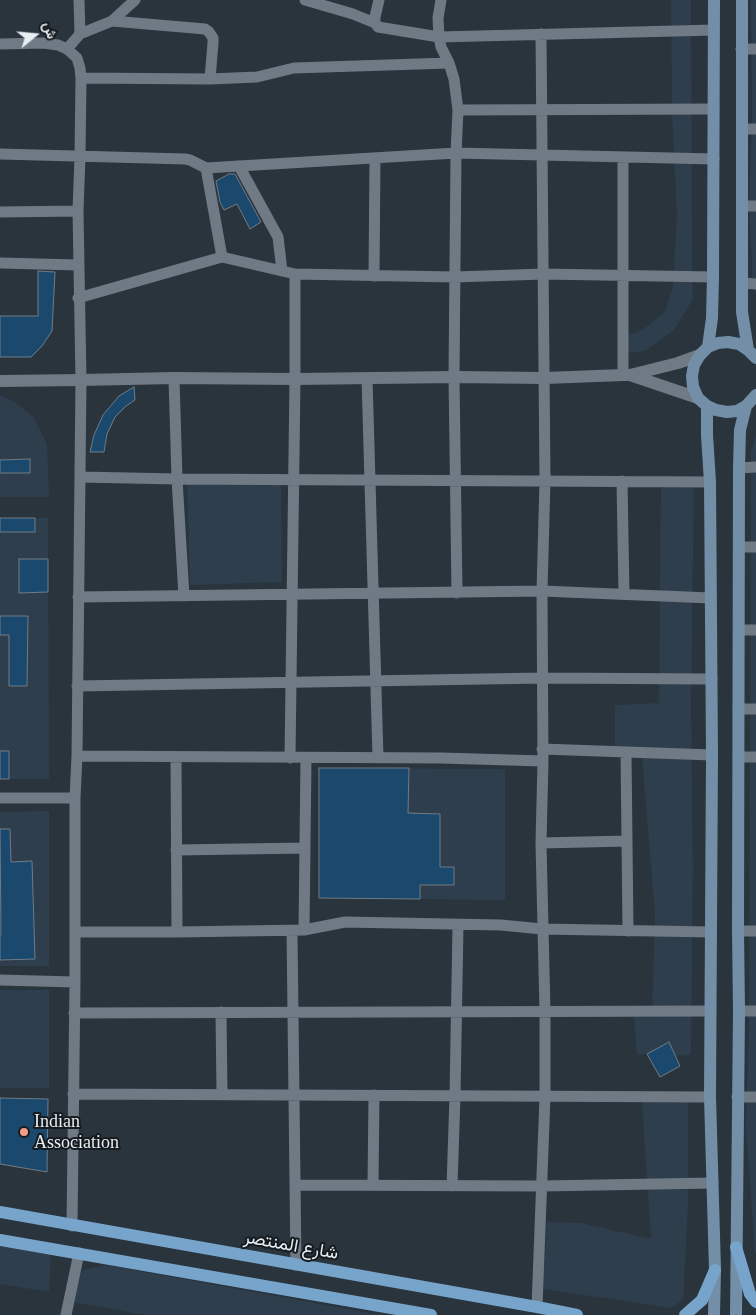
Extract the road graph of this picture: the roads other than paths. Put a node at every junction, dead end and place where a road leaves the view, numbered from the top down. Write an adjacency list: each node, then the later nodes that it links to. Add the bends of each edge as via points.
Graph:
1 (79, 0): 11 (street)
2 (135, 0): 8 (street)
3 (305, 0): 9 (street)
4 (379, 0): 9 (street)
5 (441, 0): 13 (street)
6 (714, 0): 10 (main road)
7 (742, 0): 16 (main road)
8 (112, 21): 11 (street); 20 (street, via 205,29 213,38)
9 (375, 23): 13 (street, via 378,27)
10 (714, 30): 12 (street); 21 (main road)
11 (80, 34): 15 (street)
12 (541, 34): 13 (street); 22 (street)
13 (439, 37): 18 (street)
14 (0, 44): 15 (street, via 43,43)
15 (67, 49): 19 (street, via 77,58)
16 (741, 49): 17 (street); 24 (main road)
17 (756, 49)
18 (449, 63): 20 (street, via 294,68 257,77); 23 (street)
19 (81, 78): 20 (street); 29 (street)
20 (210, 79)
21 (714, 108): 22 (street); 32 (main road)
22 (542, 109): 23 (street); 28 (street)
23 (458, 110): 26 (street)
24 (742, 129): 25 (street); 35 (main road)
25 (756, 129)
26 (456, 153): 28 (street); 31 (street); 47 (street)
27 (0, 154): 29 (street)
28 (542, 155): 30 (street); 44 (street)
29 (80, 156): 34 (street, via 185,159); 37 (street)
30 (623, 157): 32 (street); 46 (street)
31 (375, 158): 33 (street); 45 (street)
32 (714, 159): 48 (main road)
33 (240, 166): 34 (street); 42 (street, via 278,237)
34 (206, 168): 39 (street)
35 (742, 206): 36 (street); 49 (main road)
36 (756, 206)
37 (78, 211): 38 (street); 41 (street)
38 (0, 212)
39 (222, 257): 42 (street); 51 (street)
40 (0, 263): 41 (street)
41 (78, 265): 51 (street)
42 (282, 271): 43 (street)
43 (295, 274): 45 (street); 57 (street)
44 (544, 274): 46 (street); 47 (street); 59 (street)
45 (374, 276): 47 (street)
46 (623, 276): 48 (street); 54 (street)
47 (455, 277): 55 (street)
48 (713, 277): 52 (main road, via 712,318)
49 (742, 284): 50 (street); 53 (main road, via 742,312)
50 (756, 284)
51 (78, 298): 60 (street)
52 (704, 351): 53 (main road, via 718,343 728,342 739,344); 54 (street, via 678,363); 63 (main road, via 694,365 692,376 693,387)
53 (754, 356)
54 (627, 375): 59 (street); 63 (street)
55 (454, 376): 58 (street); 59 (street); 70 (street)
56 (174, 378): 57 (street); 60 (street); 68 (street)
57 (295, 378): 58 (street); 67 (street)
58 (366, 378): 69 (street)
59 (545, 378): 71 (street)
60 (80, 380): 61 (street); 66 (street)
61 (0, 381)
62 (753, 399): 63 (main road, via 737,410 727,412); 65 (main road, via 740,430)
63 (703, 402): 73 (main road)
64 (756, 467): 65 (street)
65 (739, 468): 74 (main road)
66 (80, 477): 68 (street); 82 (street)
67 (294, 478): 68 (street); 69 (street); 80 (street)
68 (177, 479): 81 (street)
69 (370, 479): 70 (street); 78 (street)
70 (455, 480): 71 (street); 77 (street)
71 (545, 480): 72 (street); 76 (street)
72 (622, 481): 73 (street); 79 (street)
73 (710, 482): 83 (main road)
74 (739, 547): 75 (street); 84 (main road)
75 (756, 547)
76 (542, 591): 77 (street); 79 (street); 86 (street)
77 (457, 593): 78 (street)
78 (373, 594): 80 (street); 88 (street)
79 (624, 594): 83 (street)
80 (292, 595): 81 (street); 89 (street)
81 (184, 596): 82 (street)
82 (78, 598): 90 (street)
83 (711, 598): 87 (main road)
84 (739, 630): 85 (street); 91 (main road)
85 (756, 630)
86 (542, 678): 87 (street); 88 (street); 93 (street)
87 (712, 679): 95 (main road)
88 (376, 681): 89 (street); 102 (street)
89 (291, 682): 90 (street); 100 (street)
90 (77, 686): 96 (street)
91 (738, 709): 92 (street); 98 (main road)
92 (756, 709)
93 (542, 749): 94 (street); 103 (street)
94 (626, 752): 95 (street); 106 (street)
95 (712, 755): 118 (main road)
96 (77, 756): 97 (street); 105 (street)
97 (176, 757): 100 (street); 109 (street)
98 (738, 757): 99 (street); 114 (main road)
99 (756, 757)
100 (290, 758): 101 (street)
101 (306, 758): 102 (street); 108 (street)
102 (378, 758): 103 (street)
103 (543, 761): 107 (street)
104 (0, 798): 105 (street)
105 (75, 798): 116 (street)
106 (627, 841): 107 (street); 113 (street)
107 (541, 843): 111 (street)
108 (304, 848): 109 (street); 112 (street)
109 (176, 850): 117 (street)
110 (458, 925): 111 (street); 112 (street, via 345,922); 122 (street)
111 (542, 929): 113 (street); 128 (street)
112 (298, 930): 117 (street); 127 (street)
113 (628, 931): 118 (street)
114 (738, 931): 115 (street); 121 (main road)
115 (756, 931)
116 (75, 932): 117 (street); 120 (street)
117 (176, 932)
118 (711, 932): 123 (main road)
119 (0, 980): 120 (street)
120 (75, 982): 125 (street)
121 (739, 1010): 124 (street); 136 (main road)
122 (456, 1011): 127 (street); 128 (street); 133 (street)
123 (710, 1011): 128 (street); 135 (main road)
124 (756, 1011)
125 (74, 1012): 126 (street); 129 (street)
126 (222, 1012): 127 (street); 130 (street)
127 (294, 1012): 131 (street)
128 (545, 1012): 134 (street)
129 (73, 1094): 130 (street); 144 (street)
130 (222, 1094): 131 (street)
131 (294, 1095): 132 (street); 139 (street)
132 (374, 1095): 133 (street); 140 (street)
133 (456, 1096): 134 (street); 141 (street)
134 (545, 1097): 135 (street); 142 (street)
135 (710, 1097): 138 (main road)
136 (737, 1097): 137 (street); 146 (main road)
137 (756, 1097)
138 (713, 1183): 142 (street); 149 (main road)
139 (295, 1185): 140 (street); 148 (street)
140 (373, 1185): 141 (street)
141 (452, 1186): 142 (street)
142 (542, 1186): 151 (street)
143 (0, 1212): 144 (main road, شارع المنتصر)
144 (72, 1226): 148 (main road, شارع المنتصر)
145 (0, 1240): 147 (main road)
146 (736, 1247): 150 (main road, via 750,1294); 158 (main road)
147 (79, 1254): 152 (main road); 153 (street)
148 (296, 1265): 151 (main road, شارع المنتصر)
149 (715, 1270): 156 (main road, via 702,1300); 157 (main road)
150 (756, 1302)
151 (537, 1307): 155 (main road, شارع المنتصر)
152 (376, 1310): 154 (main road)
153 (66, 1315)
154 (431, 1315)
155 (577, 1315)
156 (685, 1315)
157 (714, 1315)
158 (736, 1315)

